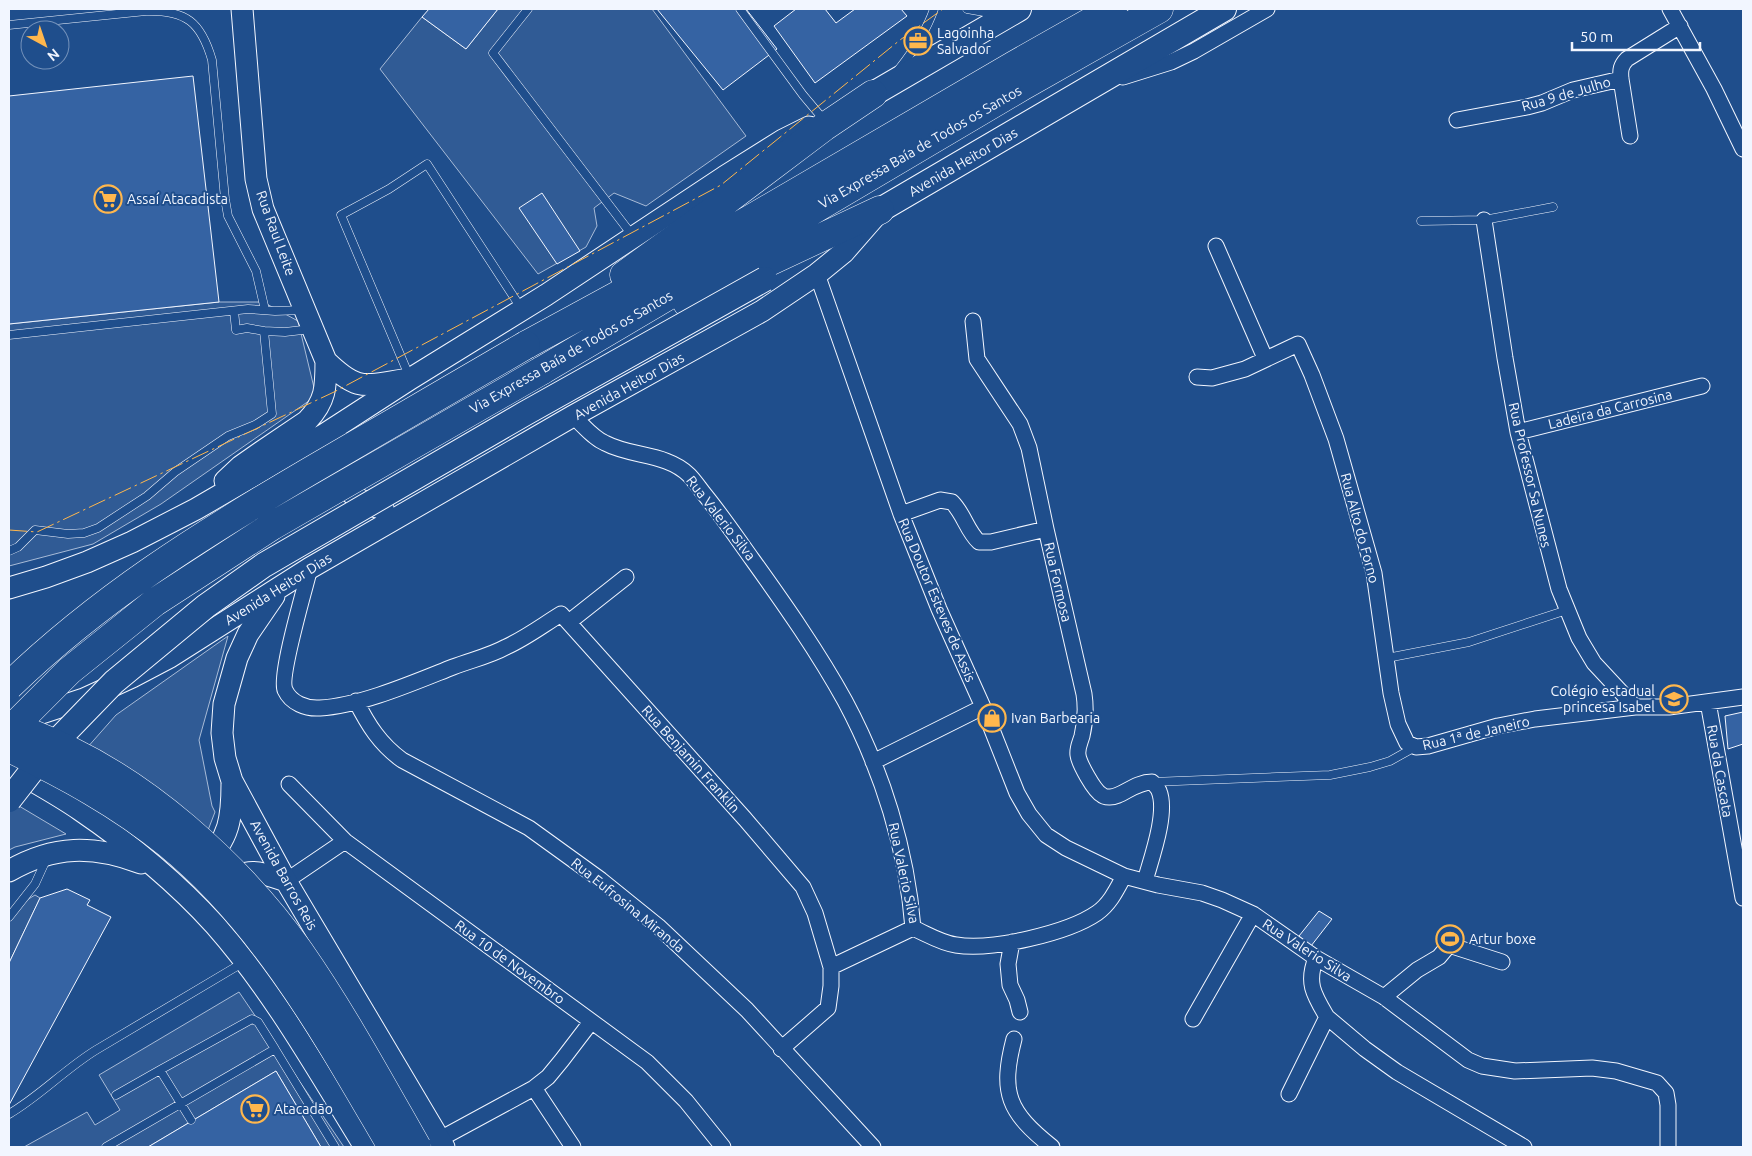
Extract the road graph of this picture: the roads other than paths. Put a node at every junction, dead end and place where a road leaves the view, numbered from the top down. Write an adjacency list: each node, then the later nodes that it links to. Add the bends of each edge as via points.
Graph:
1 (242, 9): 32 (main road, Rua Raul Leite, via 256,179 264,209)
2 (528, 9): 25 (lane, via 493,53)
3 (740, 9): 17 (lane)
4 (934, 9): 16 (lane, via 919,42)
5 (967, 9): 11 (lane, via 984,12)
6 (1113, 9): 26 (highway, Via Expressa Baía de Todos os Santos)
7 (1159, 9): 26 (highway, Via Expressa Baía de Todos os Santos)
8 (1224, 9): 15 (main road, Avenida Heitor Dias)
9 (1267, 9): 15 (street, via 1171,62)
10 (1670, 9): 13 (street)
11 (1016, 10): 16 (main road)
12 (9, 26): 29 (lane, via 154,11 177,14 190,21 201,33 212,60 228,216 256,271)
13 (1680, 26): 14 (street, Rua 9 de Julho, via 1627,58 1620,71); 20 (street)
14 (1621, 79): 18 (street, Rua 9 de Julho, via 1573,90 1527,107); 19 (street)
15 (1097, 84): 22 (main road, Avenida Heitor Dias)
16 (878, 92): 17 (main road); 26 (highway, via 824,127)
17 (824, 120): 25 (main road, via 783,140)
18 (1457, 120)
19 (1630, 136)
20 (1743, 149)
21 (1553, 207): 23 (lane)
22 (880, 210): 26 (highway); 28 (main road, Avenida Heitor Dias, via 844,252)
23 (1484, 220): 24 (lane); 43 (street, Rua Professor Sa Nunes)
24 (1421, 221)
25 (634, 237): 30 (main road)
26 (744, 246): 58 (highway, Via Expressa Baía de Todos os Santos, bridge, via 526,345 230,519 113,597 40,656); 65 (highway, Via Expressa Baía de Todos os Santos, bridge, via 541,371 272,526 155,602 69,671); 73 (main road, bridge, via 524,414 264,565 206,606 114,682 48,750)
27 (1216, 246): 36 (street)
28 (817, 274): 41 (main road, Avenida Heitor Dias, via 762,311); 46 (street, Rua Doutor Esteves de Assis)
29 (265, 310): 31 (lane); 32 (lane)
30 (522, 310): 39 (main road); 39 (lane, via 427,164 341,215)
31 (234, 311): 34 (lane, via 236,330); 35 (lane)
32 (309, 319): 34 (lane, via 284,332); 37 (main road, Rua Raul Leite)
33 (973, 321): 47 (street, Rua Formosa, via 977,359 1020,424 1030,448)
34 (264, 331): 48 (lane, via 272,414 228,436 98,528 68,534 35,530 18,547)
35 (9, 335)
36 (1265, 358): 38 (street, Rua Alto do Forno, via 1245,369 1212,378); 57 (street, Rua Alto do Forno, via 1298,344 1312,375 1336,440 1369,555)
37 (326, 361): 39 (main road, Rua Raul Leite, via 341,376 360,384); 44 (main road, Rua Raul Leite, via 326,388 314,414 241,466)
38 (1197, 377)
39 (410, 379): 42 (main road)
40 (1702, 386): 43 (street, Ladeira da Carrosina)
41 (573, 416): 45 (main road, Avenida Heitor Dias); 68 (street, Rua Valerio Silva, via 605,444 664,460 689,475 775,590 814,649 845,702)
42 (352, 417): 44 (main road); 45 (main road, via 340,441 337,459 339,474 347,490 357,499 377,508)
43 (1518, 432): 55 (street, Rua Professor Sa Nunes, via 1551,563)
44 (196, 509): 50 (main road, via 132,542); 54 (main road, via 251,503 269,509 280,519 288,533 290,548 287,569)
45 (412, 510): 49 (main road, Avenida Heitor Dias)
46 (902, 514): 47 (street, via 940,500 952,502 978,542); 62 (street, Rua Doutor Esteves de Assis, via 939,610)
47 (1046, 529): 71 (street, Rua Formosa, via 1085,704 1078,746 1080,763 1102,795 1111,798 1143,782)
48 (9, 551)
49 (310, 568): 54 (main road, Avenida Heitor Dias); 60 (street, via 287,658 284,688 290,699 302,706 319,708)
50 (46, 577): 52 (lane); 53 (main road)
51 (626, 577): 56 (street)
52 (9, 579)
53 (9, 588)
54 (279, 588): 64 (main road, Avenida Heitor Dias, via 170,657 132,677 84,699); 70 (main road, Avenida Barros Reis, via 236,658 224,704 222,733)
55 (1567, 610): 57 (lane, via 1469,642); 63 (street, Rua Professor Sa Nunes, via 1594,662)
56 (569, 622): 60 (street, via 562,614 505,648); 90 (street, Rua Benjamin Franklin, via 803,887 815,913)
57 (1387, 658): 66 (street, Rua Alto do Forno, via 1398,724 1407,743)
58 (9, 686)
59 (1743, 697): 61 (street, Rua 1ª de Janeiro)
60 (356, 701): 98 (street, Rua Eufrosina Miranda, via 368,725 389,751 529,828 601,880 703,968 747,1010)
61 (1708, 702): 63 (street, Rua 1ª de Janeiro); 81 (street, Rua da Cascata)
62 (982, 707): 68 (street); 78 (street, Rua Doutor Esteves de Assis, via 1017,793 1046,835)
63 (1636, 707): 66 (street, Rua 1ª de Janeiro, via 1535,719)
64 (9, 724): 106 (highway, bridge, via 72,752 109,773 184,827 230,869 300,952 364,1053)
65 (9, 731)
66 (1416, 747): 71 (lane, Rua 1ª de Janeiro, via 1390,761 1330,775)
67 (9, 748): 110 (highway, bridge, via 93,791 132,817 169,844 211,884 247,922 280,965 315,1016)
68 (873, 762): 85 (street, Rua Valerio Silva, via 902,854)
69 (9, 767): 76 (main road, via 110,831)
70 (232, 781): 76 (main road, via 230,823 216,849 195,867 179,871); 79 (main road, Avenida Barros Reis)
71 (1152, 782): 80 (street, via 1161,798 1160,825)
72 (290, 784): 74 (street, Rua 10 de Novembro)
73 (9, 800)
74 (345, 841): 79 (street); 95 (street, Rua 10 de Novembro)
75 (49, 853): 76 (main road, via 97,850); 77 (main road); 83 (lane, via 35,884)
76 (156, 869): 84 (main road)
77 (9, 871)
78 (1124, 876): 80 (street, Rua Valerio Silva); 86 (street, Rua Valerio Silva, via 1107,905 1098,913 1045,935)
79 (286, 881): 84 (main road, via 263,873 240,875 221,891 216,902); 106 (main road, Avenida Barros Reis)
80 (1145, 881): 82 (street, Rua Valerio Silva, via 1202,893)
81 (1743, 897)
82 (1253, 914): 87 (street, Rua Valerio Silva); 94 (street)
83 (9, 917)
84 (214, 924): 88 (main road)
85 (913, 928): 86 (street, Rua Valerio Silva, via 957,946); 90 (street)
86 (1012, 942): 92 (street, via 1008,964 1010,985)
87 (1316, 958): 91 (street, Rua Valerio Silva); 93 (street, via 1311,979 1316,998)
88 (245, 962): 104 (lane, via 76,1062); 109 (main road, via 289,1024)
89 (1502, 962): 91 (street, via 1449,945 1439,958 1417,970)
90 (831, 968): 98 (street, Rua Benjamin Franklin, via 828,1008)
91 (1384, 997): 116 (street, Rua Valerio Silva, via 1468,1060 1482,1066 1516,1071 1592,1068 1657,1083 1666,1093)
92 (1020, 1012)
93 (1327, 1017): 101 (street); 115 (street, via 1397,1072)
94 (1193, 1019)
95 (591, 1022): 100 (street, via 548,1077); 112 (street, Rua 10 de Novembro, via 647,1062 686,1101)
96 (1014, 1039): 114 (street, via 1008,1060 1007,1082 1011,1101 1020,1116)
97 (275, 1049): 99 (lane, via 258,1022 252,1019); 103 (lane); 108 (lane)
98 (781, 1049): 113 (street, Rua Eufrosina Miranda)
99 (160, 1070): 102 (lane); 103 (lane)
100 (534, 1088): 106 (street); 111 (street)
101 (1289, 1094)
102 (116, 1095)
103 (180, 1103): 105 (lane); 107 (lane)
104 (9, 1114)
105 (191, 1120)
106 (434, 1144)
107 (106, 1147)
108 (335, 1147)
109 (365, 1147)
110 (392, 1147)
111 (573, 1147)
112 (723, 1147)
113 (873, 1147)
114 (1052, 1147)
115 (1524, 1147)
116 (1668, 1147)

